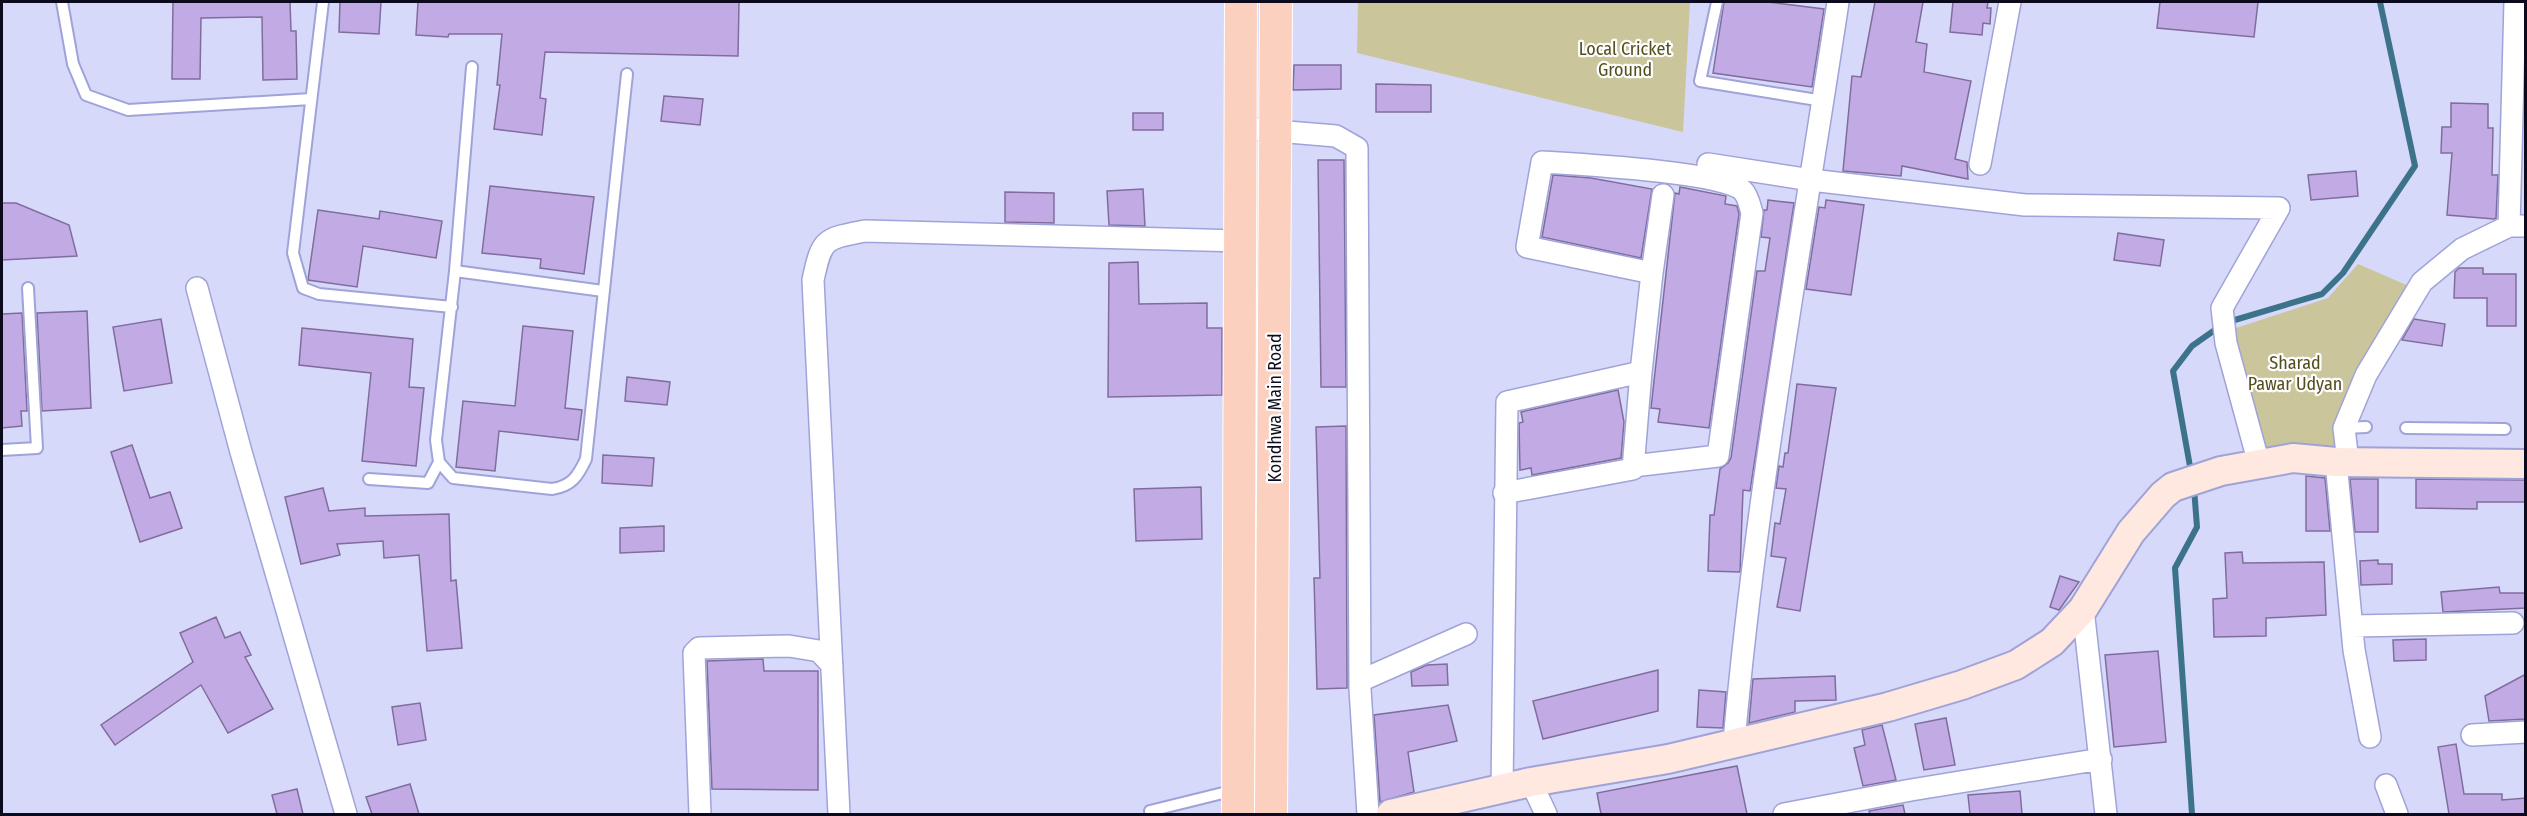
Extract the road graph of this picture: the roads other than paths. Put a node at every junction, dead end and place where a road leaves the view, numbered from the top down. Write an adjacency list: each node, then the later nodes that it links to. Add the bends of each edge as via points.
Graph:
1 (62, 2): 11 (lane, via 73,64 86,95 108,105 128,110)
2 (323, 2): 11 (lane)
3 (1241, 2): 14 (main road, Kondhwa Main Road)
4 (1276, 2): 15 (main road, Kondhwa Main Road)
5 (1717, 2): 12 (lane, via 1700,81)
6 (1838, 2): 12 (street)
7 (2010, 2): 17 (street)
8 (2515, 2): 13 (street)
9 (472, 67): 22 (lane)
10 (627, 74): 26 (lane)
11 (311, 99): 27 (lane, via 293,253 303,288 319,294)
12 (1823, 101): 18 (street)
13 (2518, 102): 20 (street)
14 (1241, 128): 15 (street); 21 (main road, Kondhwa Main Road)
15 (1277, 130): 46 (street, via 1336,136 1357,148); 60 (main road, Kondhwa Main Road)
16 (1708, 164): 18 (street)
17 (1980, 164)
18 (1811, 180): 36 (street, via 2025,205 2279,208 2222,308); 50 (street, via 1762,492)
19 (1663, 195): 23 (street)
20 (2517, 226): 30 (street, via 2462,249 2422,282 2366,375)
21 (1241, 241): 45 (street, via 865,231 831,238 819,252 813,280); 55 (main road, Kondhwa Main Road)
22 (455, 271): 26 (lane); 27 (lane)
23 (1652, 273): 28 (street); 38 (street, via 1527,247 1542,162 1674,173 1732,183 1743,191 1752,213 1718,456)
24 (28, 288): 33 (lane, via 37,448)
25 (197, 288): 56 (street)
26 (603, 291): 34 (lane, via 586,459 572,481 552,489 453,478)
27 (452, 307): 34 (lane, via 436,440)
28 (1641, 372): 38 (street); 40 (street, via 1507,402)
29 (2366, 427): 30 (lane)
30 (2344, 428): 35 (street)
31 (2406, 428): 32 (lane)
32 (2505, 429)
33 (2, 450)
34 (439, 462): 39 (lane, via 428,483)
35 (2342, 462): 36 (street, via 2293,458); 37 (street); 43 (street)
36 (2259, 464): 41 (street, via 2221,471 2173,487 2131,532)
37 (2526, 464)
38 (1633, 466): 40 (street)
39 (369, 479)
40 (1504, 493): 54 (street)
41 (2083, 609): 50 (street, via 2052,642 1994,673 1888,707); 51 (street)
42 (2513, 623): 43 (street)
43 (2352, 626): 49 (street)
44 (1466, 634): 46 (street)
45 (832, 665): 57 (street, via 819,651 789,646 699,648 694,653); 58 (street)
46 (1360, 681): 61 (street)
47 (2526, 732): 48 (street)
48 (2472, 735)
49 (2370, 737)
50 (1734, 742): 52 (street, via 1668,759)
51 (2101, 759): 64 (street); 65 (street)
52 (1531, 782): 54 (street); 63 (street)
53 (2386, 785): 66 (street)
54 (1503, 789): 62 (street)
55 (1238, 802): 59 (lane)
56 (346, 814)
57 (700, 814)
58 (839, 814)
59 (1150, 814)
60 (1271, 814)
61 (1368, 814)
62 (1391, 814)
63 (1546, 814)
64 (1784, 814)
65 (2106, 814)
66 (2397, 814)

